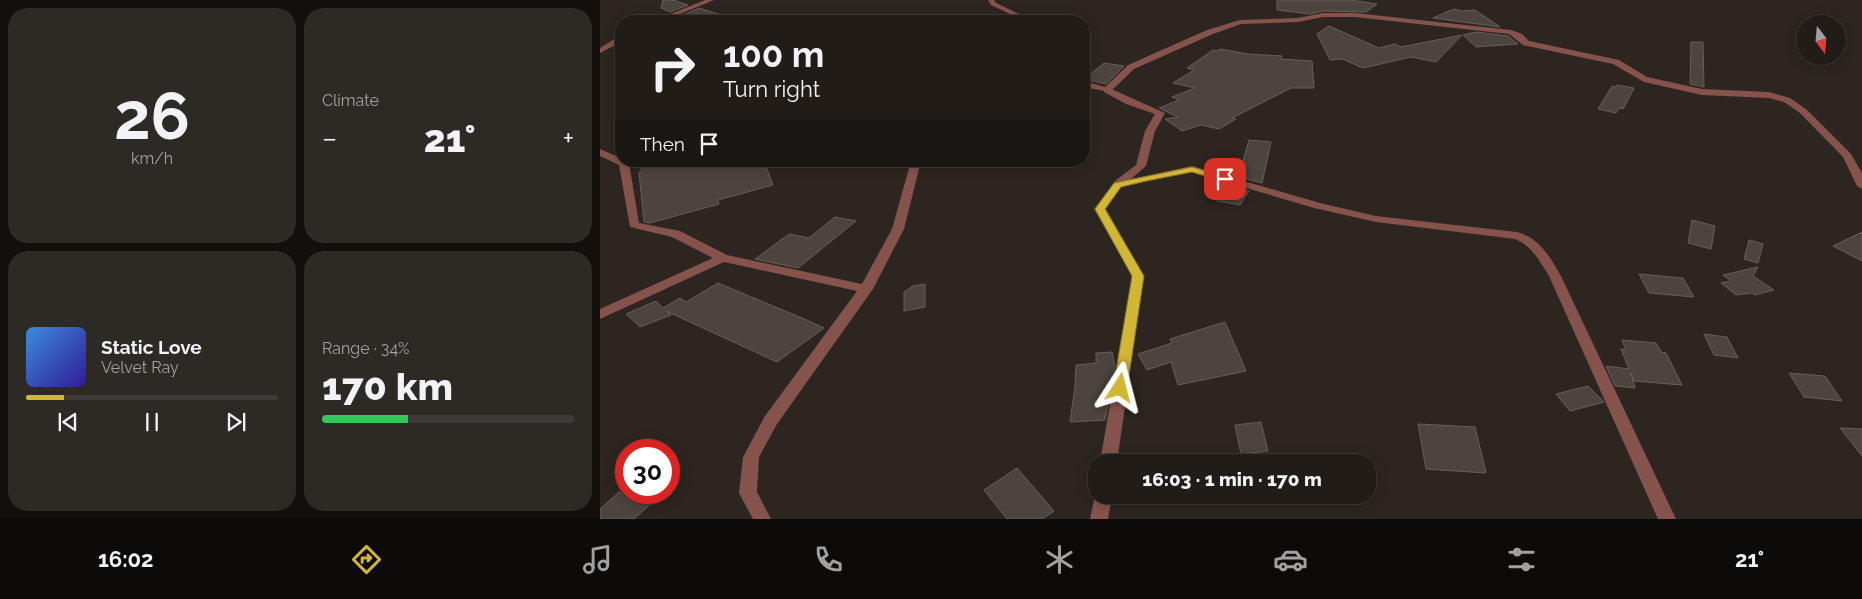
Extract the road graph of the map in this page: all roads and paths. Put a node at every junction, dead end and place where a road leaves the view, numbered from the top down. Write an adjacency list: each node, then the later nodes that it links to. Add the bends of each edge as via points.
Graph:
1 (711, 0): 3 (street)
2 (991, 0): 4 (street)
3 (672, 15)
4 (1017, 15)
5 (615, 42): 6 (street)
6 (600, 51)
7 (1090, 86): 8 (street)
8 (1107, 90): 13 (street, via 1160,113 1150,131 1141,166); 14 (street, via 1131,67 1240,22 1355,15 1511,32 1526,43 1616,62 1644,79 1702,92 1787,100 1803,111 1847,156)
9 (600, 152): 10 (street)
10 (615, 159)
11 (625, 167): 15 (street, via 634,225 676,234)
12 (914, 167): 16 (street, via 898,228)
13 (1118, 185): 18 (street, via 1100,209 1138,276); 22 (street, via 1192,169 1318,206 1376,219 1528,240 1556,276)
14 (1862, 186)
15 (723, 258): 16 (street); 17 (street)
16 (866, 289): 20 (street, via 771,420 751,457 748,493)
17 (600, 314)
18 (1109, 454)
19 (1102, 504): 21 (street)
20 (762, 519)
21 (1099, 519)
22 (1668, 519)

